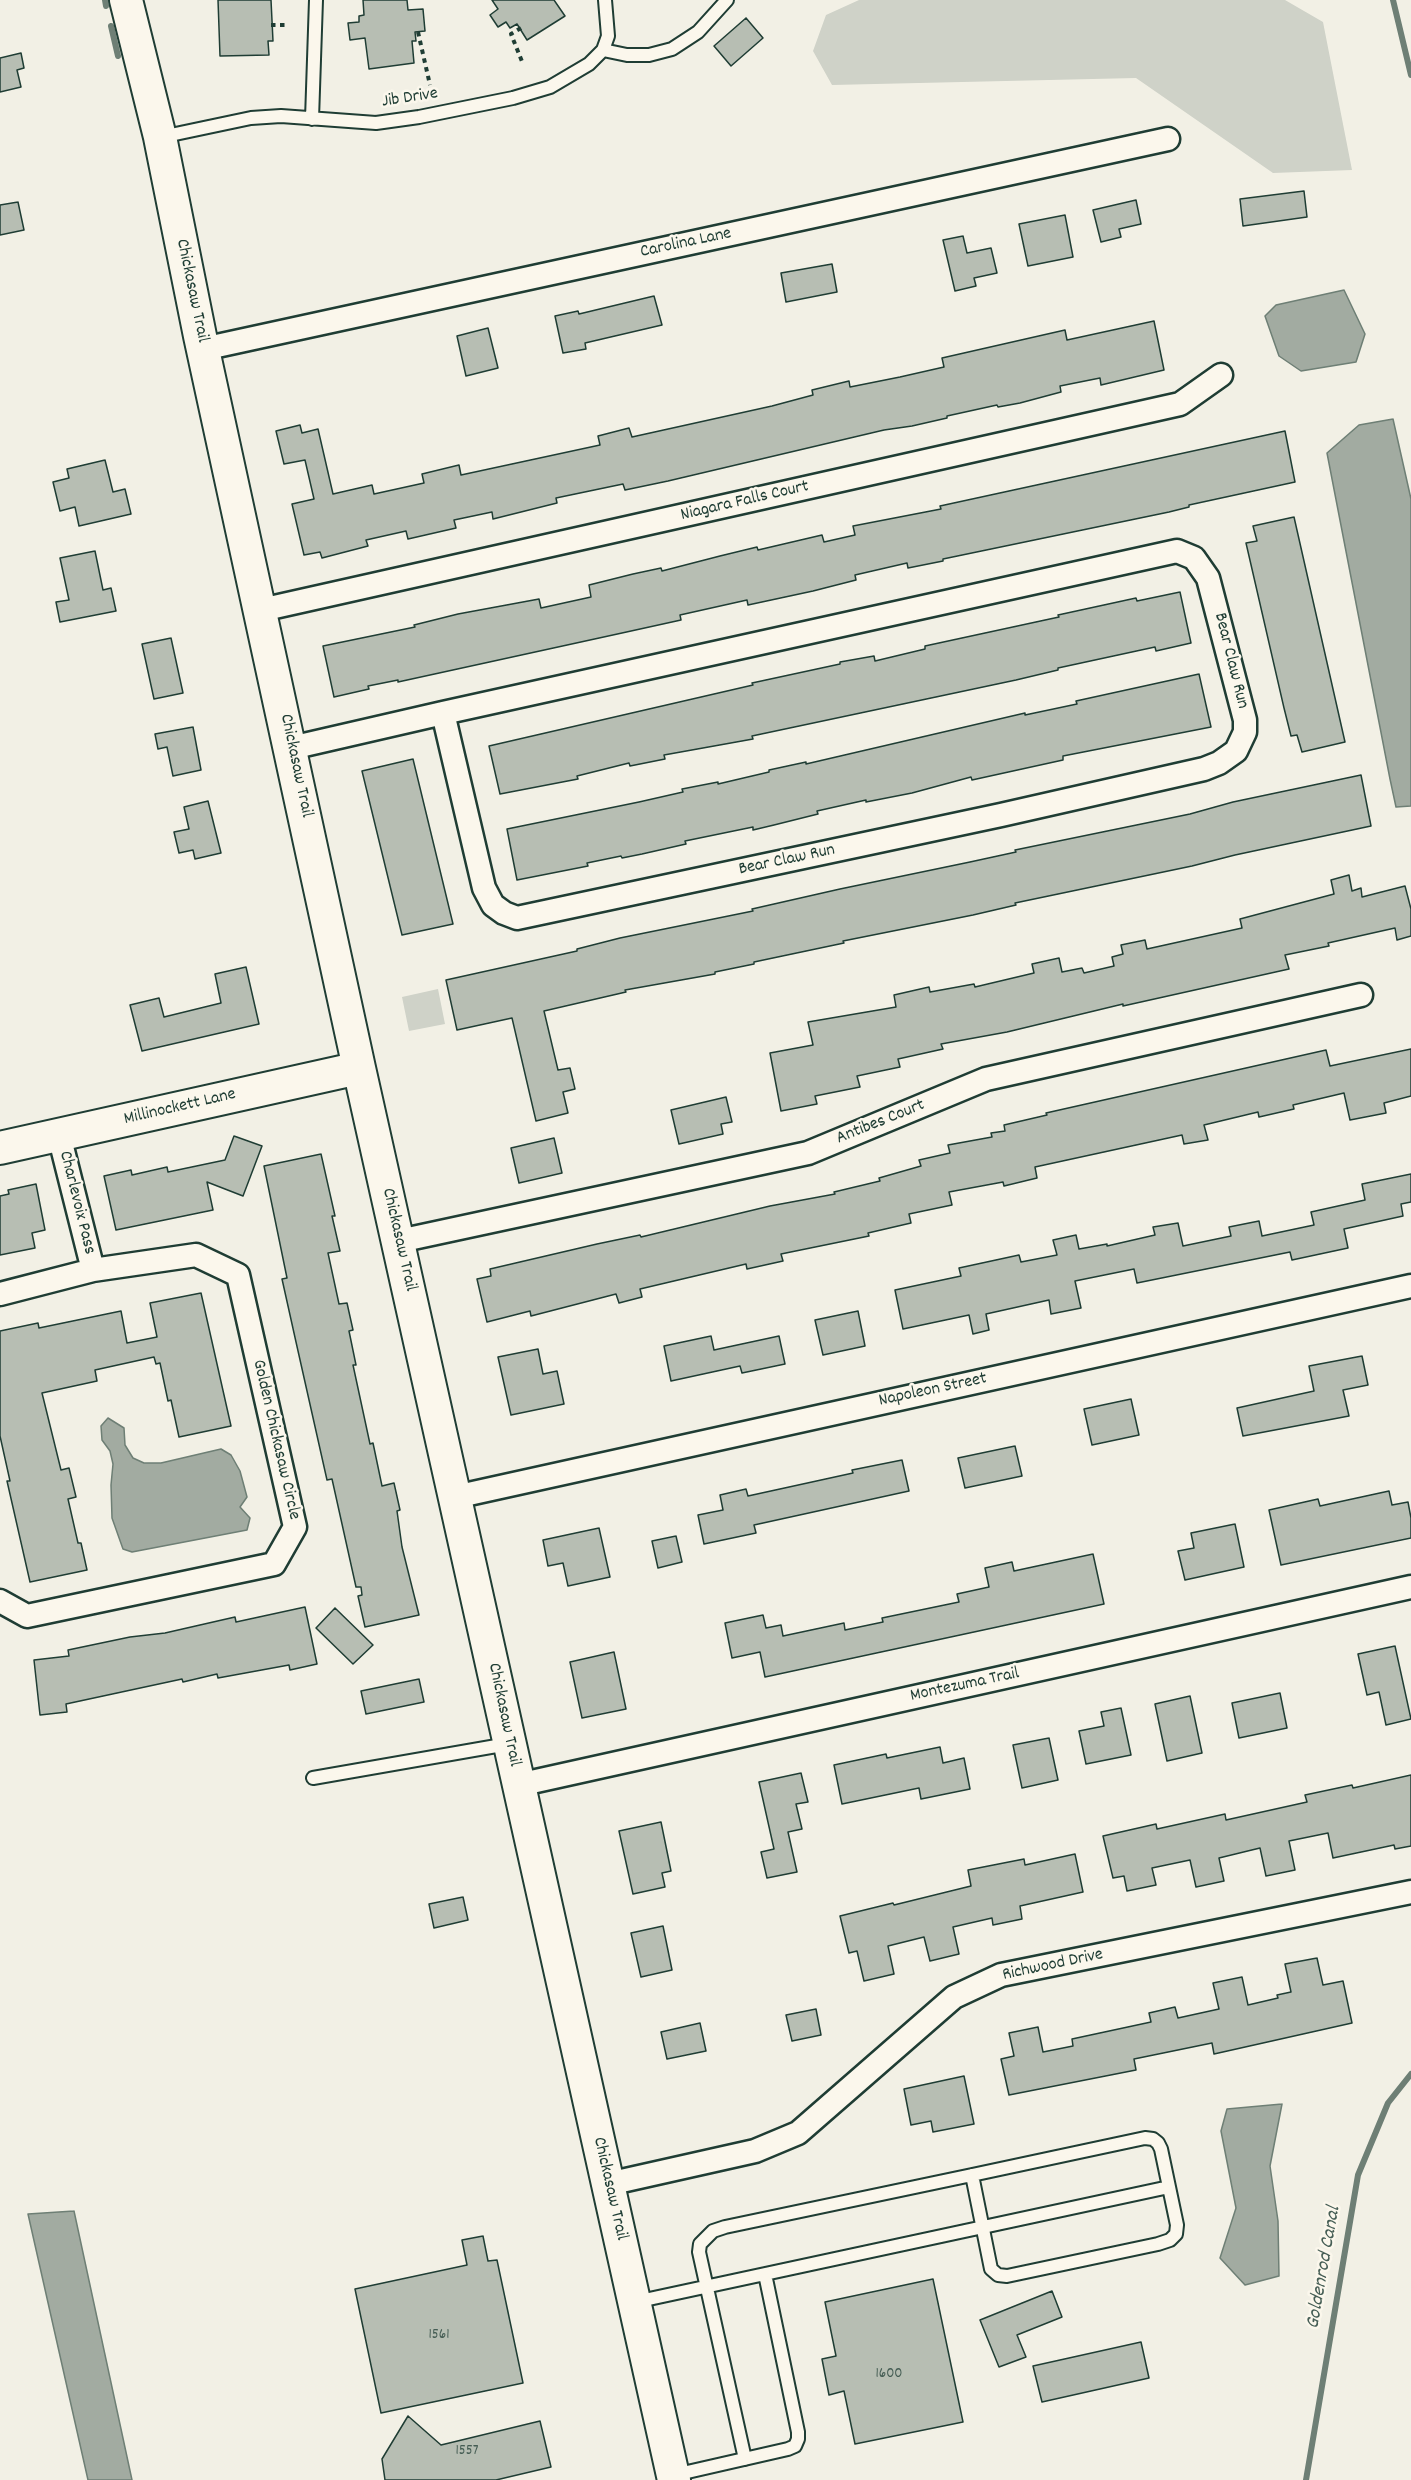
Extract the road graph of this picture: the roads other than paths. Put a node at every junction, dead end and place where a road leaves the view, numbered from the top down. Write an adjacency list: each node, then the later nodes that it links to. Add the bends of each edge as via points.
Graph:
1 (126, 0): 7 (street, Chickasaw Trail)
2 (316, 0): 6 (lane)
3 (605, 0): 5 (lane, via 608,36)
4 (727, 0): 5 (lane, via 698,32 672,49 649,55)
5 (603, 50): 6 (lane, Jib Drive, via 589,64 558,83 513,98 376,123)
6 (312, 119): 7 (lane, Jib Drive, via 251,118)
7 (160, 137): 9 (street, Chickasaw Trail)
8 (1168, 139): 9 (street, Carolina Lane)
9 (203, 349): 11 (street, Chickasaw Trail)
10 (1221, 375): 11 (street, Niagara Falls Court, via 1180,404)
11 (261, 610): 13 (street, Chickasaw Trail)
12 (442, 713): 12 (street, Bear Claw Run, via 484,888 493,905 517,918 1204,769 1236,751 1245,732 1208,578 1194,558 1177,551); 13 (street, Bear Claw Run)
13 (291, 748): 15 (street, Chickasaw Trail)
14 (1361, 995): 18 (street, Antibes Court, via 986,1079 808,1153)
15 (359, 1068): 16 (street, Millinockett Lane); 18 (street, Chickasaw Trail)
16 (59, 1135): 17 (street, Millinockett Lane); 19 (street, Charlevoix Pass)
17 (0, 1148)
18 (399, 1241): 22 (street, Chickasaw Trail)
19 (93, 1270): 21 (street, Golden Chickasaw Circle); 24 (street, Golden Chickasaw Circle, via 196,1255 238,1275 295,1527 274,1564 27,1616)
20 (1411, 1286): 22 (street, Napoleon Street)
21 (0, 1294)
22 (455, 1497): 25 (street, Chickasaw Trail)
23 (1411, 1587): 27 (street, Montezuma Trail)
24 (0, 1601)
25 (509, 1744): 26 (lane); 27 (street, Chickasaw Trail)
26 (313, 1778)
27 (518, 1785): 30 (street, Chickasaw Trail)
28 (1411, 1892): 30 (street, Richwood Drive, via 1001,1975 954,1997 798,2133 755,2151)
29 (972, 2175): 31 (lane, via 1145,2138 1158,2143); 32 (lane); 34 (lane, via 713,2231 700,2244 699,2252)
30 (608, 2184): 35 (street, Chickasaw Trail)
31 (1169, 2187): 32 (lane); 32 (lane, via 1176,2234 1170,2240 1147,2247 998,2276 992,2269)
32 (982, 2227): 33 (lane)
33 (765, 2274): 34 (lane); 36 (lane, via 798,2439 788,2450)
34 (708, 2286): 35 (lane); 36 (lane)
35 (634, 2302): 37 (street, Chickasaw Trail)
36 (745, 2459): 37 (lane)
37 (673, 2477)

